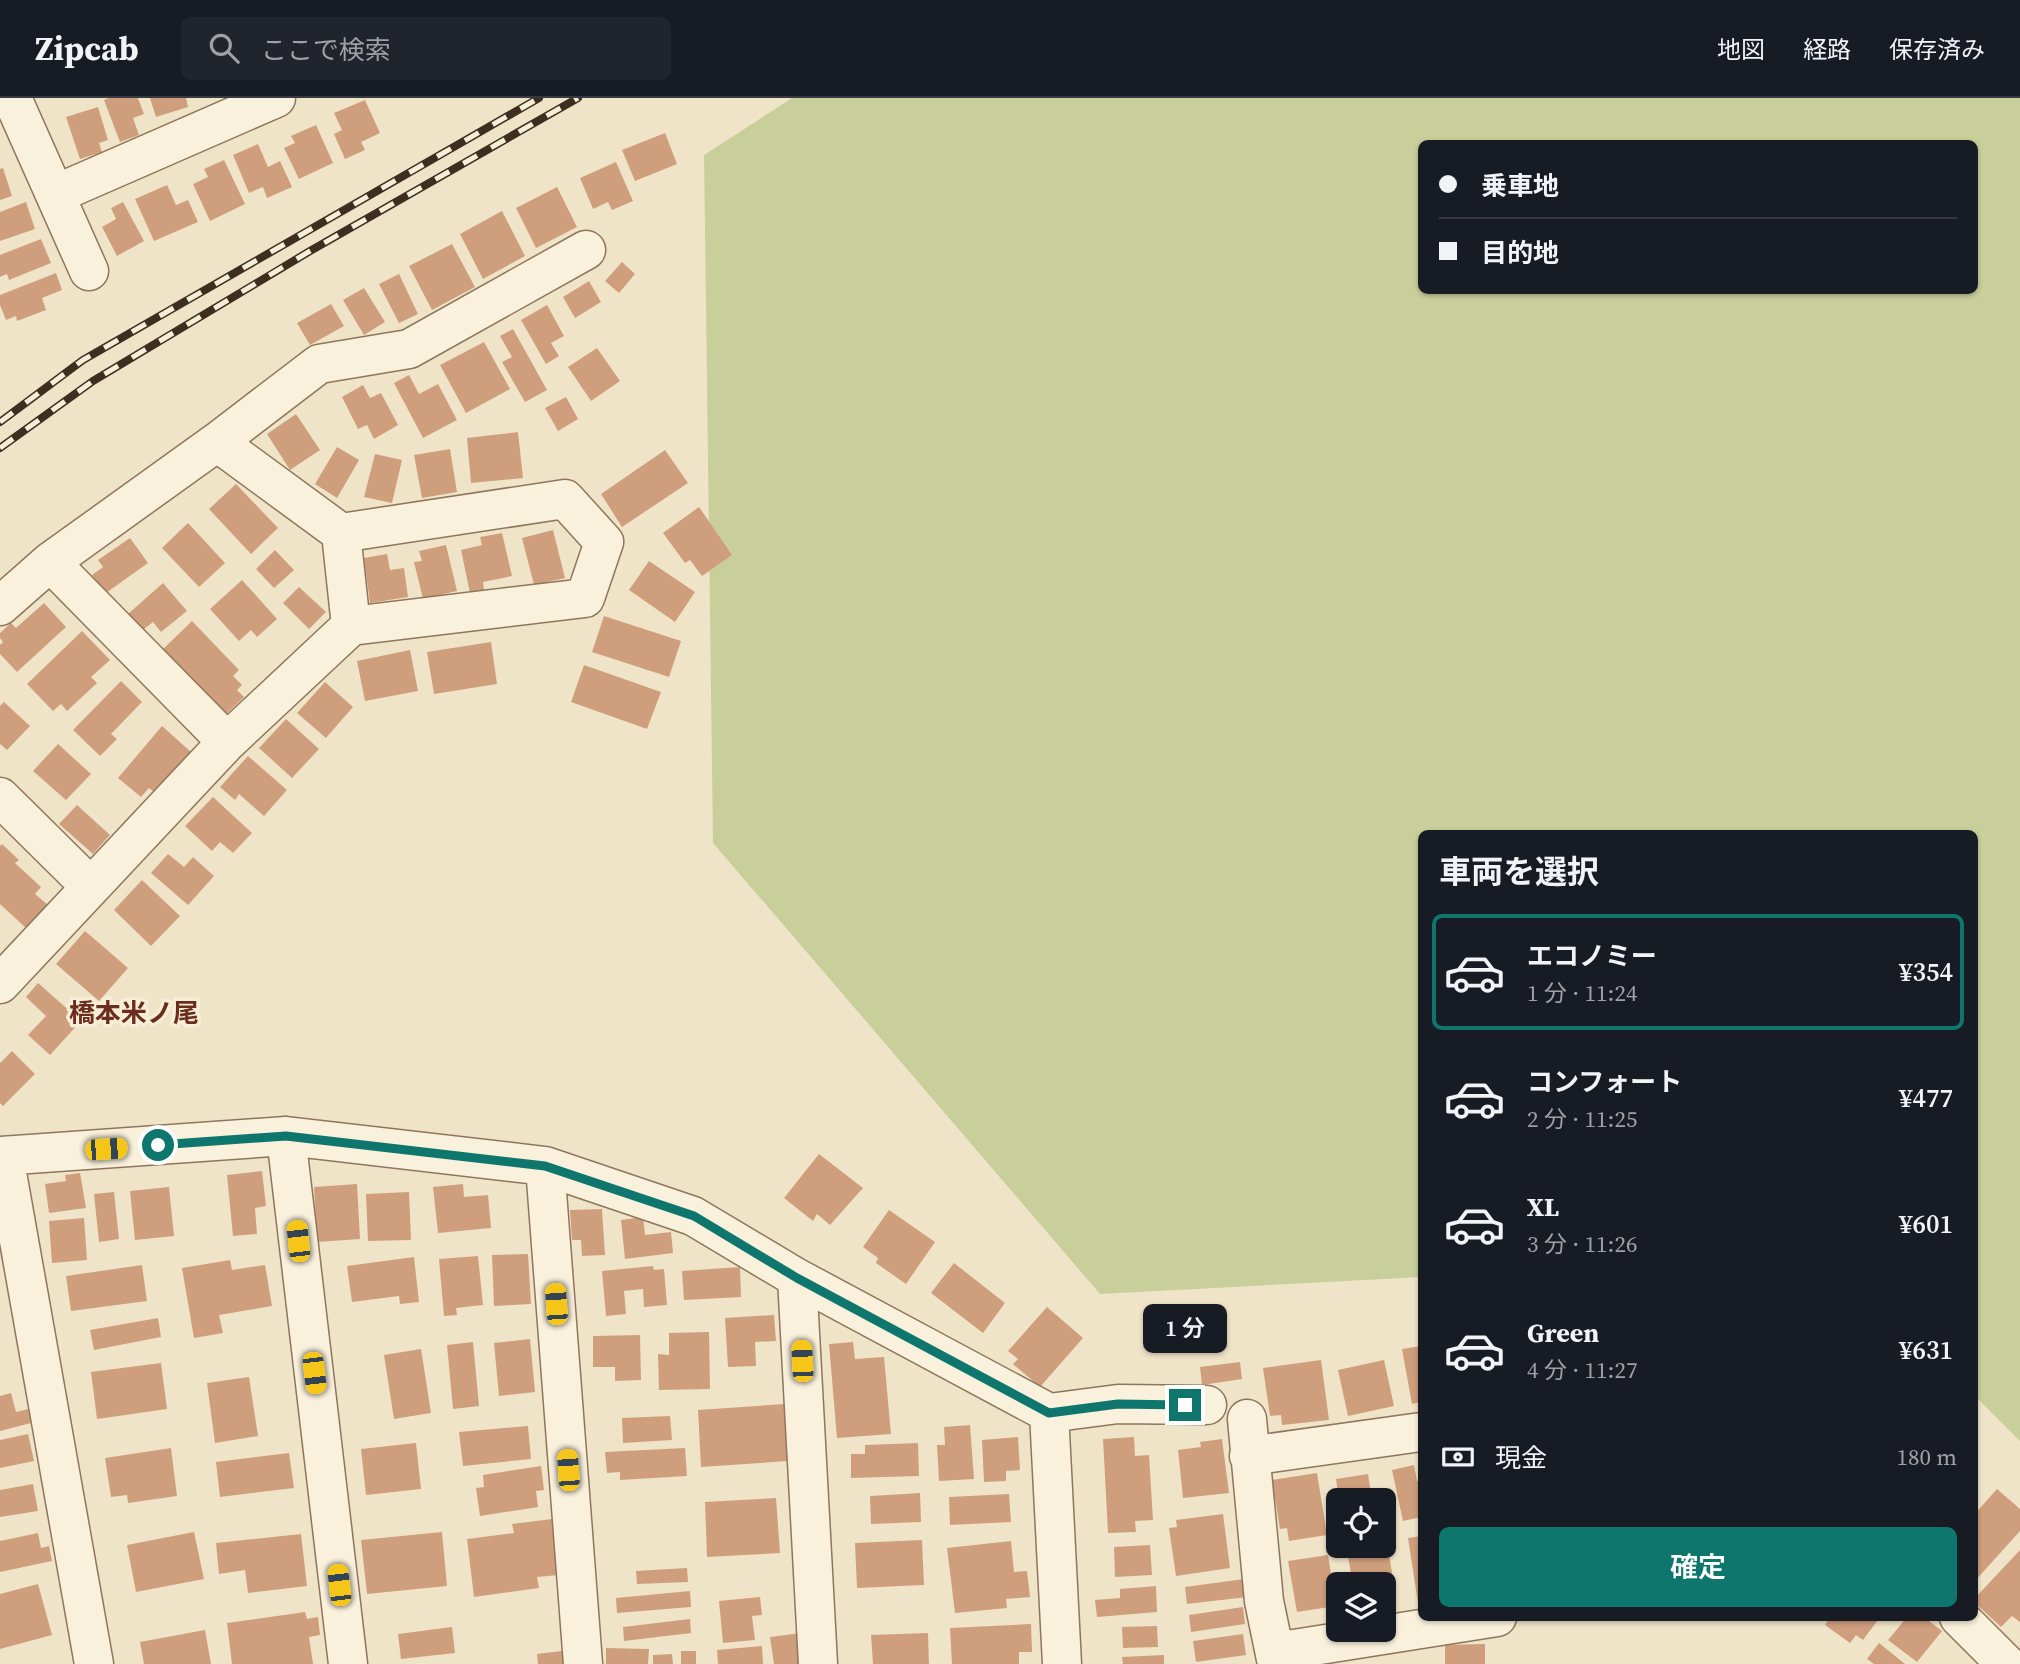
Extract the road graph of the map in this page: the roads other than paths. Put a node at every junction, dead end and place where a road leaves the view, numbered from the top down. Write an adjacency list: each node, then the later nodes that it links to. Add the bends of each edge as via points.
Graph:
1 (12, 98): 3 (street)
2 (276, 98): 3 (street)
3 (56, 194): 5 (street)
4 (586, 250): 6 (street, via 409,349 319,364)
5 (89, 271)
6 (217, 442): 7 (street); 8 (street)
7 (341, 533): 10 (street); 10 (street, via 565,499 604,542 585,598)
8 (50, 562): 9 (street); 11 (street)
9 (0, 606)
10 (351, 626): 11 (street)
11 (226, 742): 13 (street)
12 (0, 797): 13 (street)
13 (90, 886): 14 (street)
14 (0, 984)
15 (286, 1136): 16 (street); 17 (street); 28 (street)
16 (2, 1156): 27 (street)
17 (545, 1166): 18 (street, via 694,1216); 29 (street)
18 (797, 1278): 20 (street); 30 (street)
19 (1207, 1405): 20 (street, via 1118,1404)
20 (1049, 1413): 31 (street)
21 (1247, 1419): 23 (street)
22 (1418, 1432): 23 (street)
23 (1249, 1456): 26 (street)
24 (1475, 1621): 26 (street)
25 (1963, 1621): 32 (street)
26 (1276, 1658)
27 (94, 1664)
28 (348, 1664)
29 (583, 1664)
30 (818, 1664)
31 (1062, 1664)
32 (2006, 1664)

